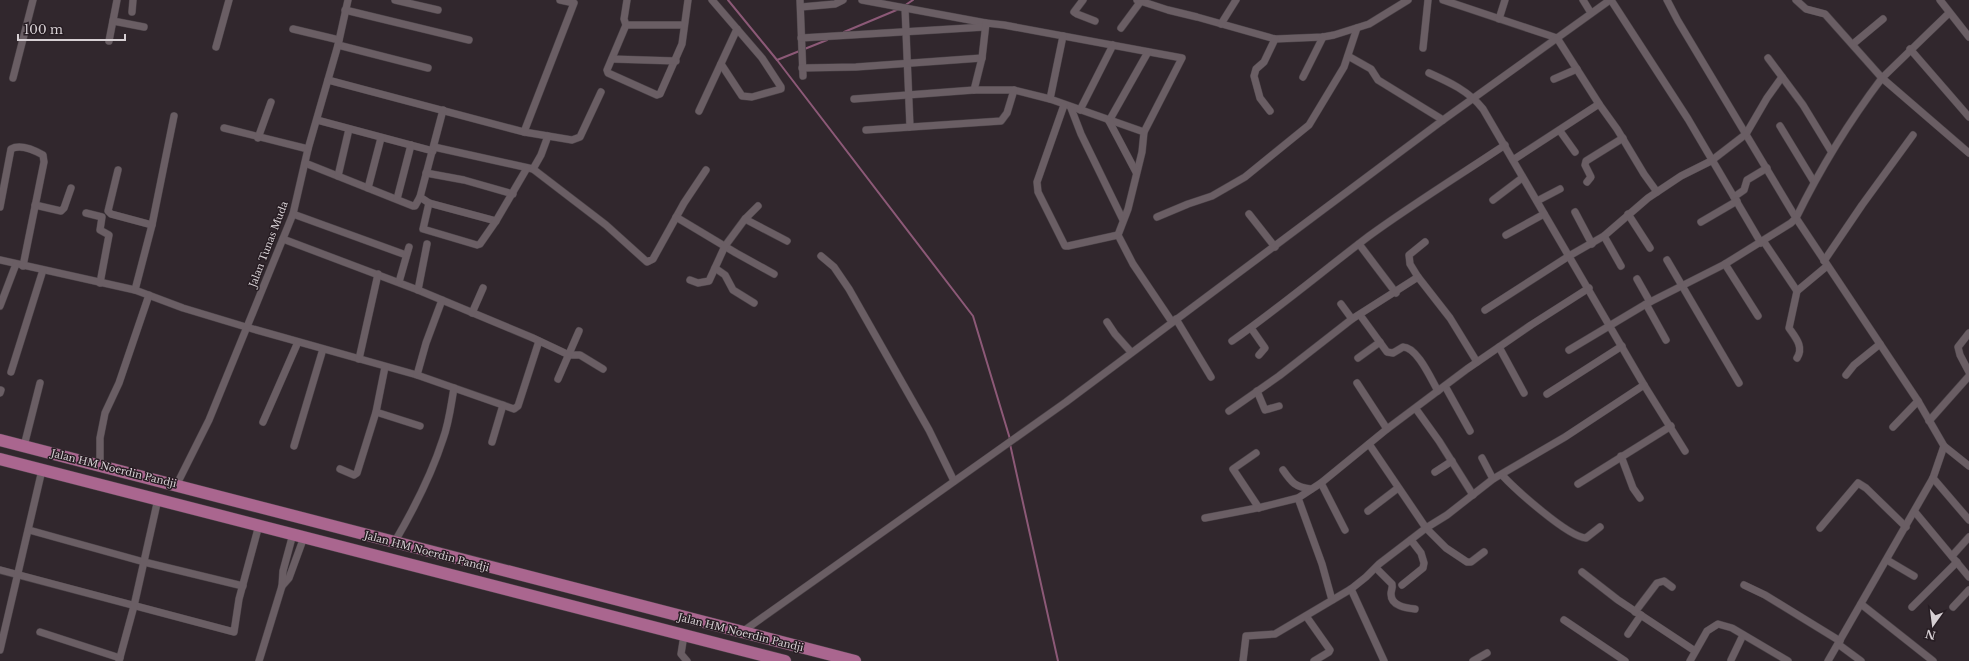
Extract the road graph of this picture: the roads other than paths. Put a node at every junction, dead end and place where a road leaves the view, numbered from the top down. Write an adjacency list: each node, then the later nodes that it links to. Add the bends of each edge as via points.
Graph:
1 (33, 0): 76 (street)
2 (117, 0): 36 (street)
3 (133, 0): 30 (street)
4 (229, 0): 58 (street)
5 (348, 0): 28 (street, Jalan Tunas Muda)
6 (395, 0): 29 (street)
7 (560, 0): 105 (street, via 574,3)
8 (627, 0): 38 (street, via 624,19)
9 (688, 0): 39 (street)
10 (712, 0): 45 (street)
11 (843, 0): 26 (street, via 835,4)
12 (862, 0): 27 (street)
13 (1083, 0): 35 (street, via 1074,12)
14 (1236, 0): 37 (street)
15 (1408, 0): 44 (street, via 1370,24)
16 (1428, 0): 59 (street)
17 (1444, 0): 25 (street)
18 (1505, 0): 33 (street)
19 (1584, 0): 32 (street)
20 (1610, 0): 32 (street); 121 (street, via 1688,119)
21 (1667, 0): 107 (street)
22 (1796, 0): 56 (street, via 1806,10 1825,14)
23 (1940, 0): 31 (street)
24 (1139, 1): 37 (street); 43 (street)
25 (1459, 2): 33 (street)
26 (801, 3): 50 (street)
27 (903, 7): 40 (street); 46 (street)
28 (345, 10): 53 (street); 55 (street, Jalan Tunas Muda)
29 (438, 10)
30 (132, 12)
31 (1949, 13): 49 (street); 60 (street)
32 (1591, 14): 52 (street)
33 (1499, 18): 52 (street)
34 (1883, 20): 56 (street)
35 (1095, 21)
36 (113, 22): 41 (street); 54 (street)
37 (1221, 24): 51 (street)
38 (626, 25): 39 (street); 65 (street)
39 (684, 25): 66 (street, via 682,44)
40 (986, 25): 46 (street); 47 (street, via 1004,25); 63 (street)
41 (144, 27)
42 (293, 28): 55 (street)
43 (1121, 28)
44 (1357, 28): 48 (street); 62 (street)
45 (737, 29): 68 (street); 68 (street, via 762,58 781,89 752,97 742,96)
46 (906, 31): 50 (street); 67 (street)
47 (1063, 36): 57 (street); 86 (street)
48 (1323, 37): 51 (street); 74 (street)
49 (1969, 37)
50 (801, 38): 70 (street)
51 (1275, 38): 93 (street, via 1254,76 1260,98)
52 (1556, 38): 71 (street); 85 (street)
53 (469, 40)
54 (110, 41)
55 (339, 42): 69 (street); 79 (street, Jalan Tunas Muda)
56 (1853, 44): 77 (street)
57 (1113, 45): 61 (street); 91 (street)
58 (216, 47)
59 (1423, 48)
60 (1910, 49): 77 (street); 95 (street)
61 (1148, 52): 98 (street); 106 (street, via 1182,58)
62 (1348, 56): 97 (street, via 1371,69 1378,80); 154 (street, via 1309,125 1255,171 1212,196)
63 (982, 58): 67 (street); 80 (street)
64 (1768, 58): 75 (street)
65 (612, 59): 66 (street); 66 (street, via 608,73 657,95 660,94)
66 (676, 61)
67 (907, 63): 70 (street); 83 (street)
68 (721, 64): 92 (street)
69 (428, 68)
70 (802, 68): 73 (street)
71 (1577, 69): 78 (street); 88 (street)
72 (1429, 73): 85 (street)
73 (803, 76)
74 (1303, 77)
75 (1782, 77): 107 (street); 117 (street, via 1803,105)
76 (13, 78)
77 (1882, 78): 117 (street); 119 (street)
78 (1554, 79)
79 (328, 80): 90 (street); 96 (street, Jalan Tunas Muda)
80 (974, 90): 81 (street); 83 (street)
81 (1014, 90): 86 (street); 100 (street, via 1007,113 1001,121)
82 (601, 92): 109 (street, via 580,137 572,140)
83 (908, 96): 84 (street); 100 (street)
84 (854, 98)
85 (1475, 98): 97 (street); 114 (street)
86 (1050, 99): 89 (street)
87 (271, 102): 110 (street)
88 (1599, 104): 104 (street); 112 (street)
89 (1067, 106): 91 (street); 157 (street); 161 (street, via 1037,182 1038,192 1065,246)
90 (443, 110): 105 (street); 115 (street)
91 (1080, 110): 98 (street)
92 (699, 111)
93 (1270, 111)
94 (174, 116): 160 (street)
95 (1969, 117)
96 (317, 120): 102 (street); 116 (street, Jalan Tunas Muda)
97 (1443, 120): 173 (street)
98 (1109, 121): 106 (street); 127 (street)
99 (1780, 126): 132 (street)
100 (910, 127): 103 (street)
101 (224, 128): 110 (street)
102 (349, 129): 111 (street); 129 (street)
103 (866, 130)
104 (1560, 131): 118 (street); 120 (street)
105 (524, 132): 109 (street)
106 (1144, 132): 127 (street)
107 (1746, 134): 121 (street); 123 (street)
108 (1913, 135): 182 (street, via 1862,205)
109 (548, 136): 124 (street, via 541,155)
110 (258, 138): 116 (street)
111 (381, 138): 113 (street); 134 (street)
112 (1623, 138): 131 (street, via 1586,160 1585,165 1591,177); 136 (street)
113 (411, 145): 115 (street); 139 (street)
114 (1505, 145): 120 (street); 169 (street)
115 (433, 149): 124 (street); 128 (street)
116 (308, 150): 122 (street, Jalan Tunas Muda)
117 (1831, 151): 132 (street)
118 (1574, 152)
119 (1969, 153)
120 (1513, 160): 130 (street)
121 (1711, 161): 136 (street); 140 (street)
122 (305, 163): 129 (street); 149 (street, Jalan Tunas Muda)
123 (1768, 168): 140 (street, via 1747,180 1744,190); 155 (street)
124 (530, 169): 137 (street); 153 (street, via 606,226 645,261 650,262 653,259)
125 (118, 170): 160 (street, via 108,211)
126 (706, 170): 153 (street)
127 (1136, 172): 157 (street)
128 (426, 174): 137 (street, via 464,180); 138 (street)
129 (338, 176): 134 (street)
130 (1522, 178): 141 (street); 142 (street)
131 (1587, 182)
132 (1814, 182): 155 (street)
133 (71, 188): 144 (street, via 61,210)
134 (368, 188): 139 (street)
135 (1560, 188): 142 (street)
136 (1657, 192): 152 (street)
137 (513, 194): 158 (street)
138 (420, 197): 139 (street, via 415,206); 143 (street)
139 (397, 199)
140 (1736, 199): 159 (street); 167 (street)
141 (1494, 200)
142 (1537, 201): 151 (street)
143 (429, 203): 158 (street); 158 (street, via 424,229 477,245)
144 (35, 205): 146 (street, via 44,162 43,155 35,150 15,147 11,149 7,164); 183 (street)
145 (758, 206): 156 (street)
146 (0, 207)
147 (1575, 212): 170 (street)
148 (86, 213): 193 (street, via 102,217 100,230 109,235)
149 (292, 214): 164 (street, Jalan Tunas Muda); 175 (street)
150 (1249, 214): 173 (street)
151 (1544, 214): 162 (street); 177 (street)
152 (1628, 214): 163 (street); 174 (street)
153 (676, 217): 171 (street)
154 (1157, 217)
155 (1796, 218): 167 (street); 182 (street)
156 (745, 219): 165 (street); 171 (street)
157 (1123, 220): 161 (street)
158 (496, 221)
159 (1701, 222)
160 (152, 225): 197 (street)
161 (1118, 235): 212 (street, via 1133,264)
162 (1506, 235)
163 (1604, 236): 170 (street); 184 (street)
164 (283, 239): 187 (street); 215 (street, Jalan Tunas Muda)
165 (787, 241)
166 (1425, 242): 189 (street, via 1408,257)
167 (1762, 242): 181 (street); 199 (street)
168 (428, 244): 198 (street)
169 (1359, 244): 200 (street); 216 (street)
170 (1592, 244): 177 (street)
171 (725, 246): 185 (street); 188 (street)
172 (409, 247): 175 (street)
173 (1274, 247): 212 (street)
174 (1650, 248)
175 (406, 255): 192 (street)
176 (821, 256): 291 (street, via 834,266 849,289 929,430)
177 (1570, 256): 195 (street); 207 (street)
178 (0, 260): 180 (street)
179 (1667, 260): 196 (street)
180 (16, 264): 183 (street); 206 (street)
181 (1725, 264): 196 (street); 210 (street)
182 (1825, 264): 199 (street); 224 (street)
183 (24, 266): 186 (street)
184 (1621, 266)
185 (715, 268): 191 (street, via 706,282); 203 (street, via 725,275 733,290)
186 (43, 270): 193 (street); 238 (street)
187 (378, 274): 192 (street); 234 (street)
188 (774, 274)
189 (1418, 277): 200 (street); 235 (street, via 1450,318)
190 (1637, 279): 204 (street)
191 (690, 280)
192 (399, 282): 198 (street)
193 (100, 283): 197 (street)
194 (483, 288): 208 (street)
195 (1589, 288): 214 (street); 225 (street)
196 (1682, 288): 204 (street); 248 (street)
197 (135, 290): 201 (street)
198 (418, 290): 202 (street)
199 (1797, 291): 233 (street, via 1789,328 1801,346)
200 (1396, 293): 209 (street)
201 (149, 295): 215 (street); 282 (street, via 119,383 105,413 100,438)
202 (442, 300): 208 (street); 241 (street)
203 (754, 303)
204 (1648, 303): 214 (street); 219 (street)
205 (1341, 304): 211 (street)
206 (0, 306)
207 (1485, 310)
208 (472, 313): 220 (street)
209 (1360, 316): 211 (street); 223 (street)
210 (1758, 316)
211 (1352, 319): 253 (street)
212 (1174, 321): 229 (street); 243 (street)
213 (1107, 322): 229 (street)
214 (1610, 326): 226 (street); 228 (street)
215 (246, 327): 222 (street); 293 (street, Jalan Tunas Muda, via 209,420)
216 (1251, 328): 221 (street); 231 (street, via 1265,348)
217 (579, 331): 230 (street)
218 (1969, 333): 239 (street, via 1958,347)
219 (1666, 340)
220 (539, 341): 230 (street); 258 (street, via 517,408)
221 (1232, 341)
222 (298, 342): 227 (street); 264 (street)
223 (1380, 342): 232 (street); 254 (street, via 1388,353 1394,353 1403,347 1411,349)
224 (1880, 344): 240 (street); 257 (street)
225 (1499, 346): 235 (street); 255 (street)
226 (1622, 346): 249 (street); 256 (street)
227 (323, 349): 234 (street); 274 (street)
228 (1569, 350)
229 (1131, 352): 291 (street)
230 (568, 355): 237 (street, via 580,355); 244 (street)
231 (1259, 355)
232 (1358, 358)
233 (1797, 358)
234 (359, 359): 236 (street)
235 (1477, 362): 250 (street)
236 (385, 367): 241 (street); 262 (street)
237 (603, 369)
238 (12, 372)
239 (1969, 372)
240 (1846, 374)
241 (417, 375): 251 (street)
242 (1969, 376): 247 (street)
243 (1211, 377)
244 (558, 379)
245 (40, 383): 273 (street)
246 (1356, 383): 268 (street)
247 (1963, 383): 252 (street); 263 (street)
248 (1739, 384)
249 (1644, 385): 266 (street); 288 (street)
250 (1445, 386): 254 (street); 269 (street)
251 (454, 388): 258 (street); 316 (street, via 444,438 419,500)
252 (1969, 389)
253 (1257, 391): 259 (street, via 1266,410); 261 (street)
254 (1438, 391): 260 (street)
255 (1524, 393)
256 (1547, 394)
257 (1918, 401): 263 (street); 267 (street)
258 (503, 405): 271 (street)
259 (1279, 406)
260 (1416, 409): 268 (street); 281 (street)
261 (1229, 411)
262 (376, 412): 265 (street); 284 (street, via 358,473 354,475)
263 (1929, 421): 275 (street)
264 (263, 422)
265 (420, 426)
266 (1671, 426): 276 (street); 278 (street)
267 (1893, 427)
268 (1387, 428): 272 (street)
269 (1470, 431)
270 (0, 440): 273 (main road, Jalan HM Noerdin Pandji)
271 (492, 442)
272 (1369, 444): 292 (street); 295 (street)
273 (24, 446): 282 (main road, Jalan HM Noerdin Pandji)
274 (294, 446)
275 (1944, 446): 283 (street); 289 (street)
276 (1685, 451)
277 (1256, 453): 301 (street, via 1233,469)
278 (1621, 456): 294 (street); 299 (street, via 1633,488)
279 (1482, 458): 290 (street)
280 (0, 459): 285 (main road, Jalan HM Noerdin Pandji)
281 (1452, 461): 287 (street); 297 (street)
282 (100, 465): 293 (main road, Jalan HM Noerdin Pandji)
283 (1969, 466)
284 (340, 469)
285 (42, 470): 300 (main road, Jalan HM Noerdin Pandji); 311 (street)
286 (1283, 470): 296 (street, via 1290,481 1299,487)
287 (1436, 472)
288 (1502, 475): 290 (street); 309 (street, via 1540,510 1577,536 1586,538)
289 (1933, 478): 303 (street); 305 (street)
290 (1494, 479): 297 (street)
291 (954, 481): 347 (street)
292 (1321, 483): 296 (street); 312 (street)
293 (177, 484): 316 (main road, Jalan HM Noerdin Pandji)
294 (1578, 484)
295 (1398, 488): 302 (street); 308 (street)
296 (1311, 489): 298 (street)
297 (1473, 495): 308 (street)
298 (1298, 498): 301 (street); 335 (street)
299 (1640, 498)
300 (158, 499): 306 (main road, Jalan HM Noerdin Pandji); 320 (street)
301 (1259, 508): 304 (street)
302 (1368, 511)
303 (1915, 512): 307 (street); 318 (street)
304 (1205, 518)
305 (1969, 520)
306 (259, 525): 313 (main road, Jalan HM Noerdin Pandji); 330 (street)
307 (1906, 527): 310 (street, via 1858,483); 319 (street)
308 (1426, 528): 315 (street); 317 (street, via 1446,548 1467,562 1471,562)
309 (1600, 528)
310 (1820, 528)
311 (28, 530): 320 (street); 325 (street)
312 (1346, 530)
313 (298, 535): 331 (street, via 283,571); 331 (street, via 289,578); 350 (main road, Jalan HM Noerdin Pandji)
314 (1969, 536): 318 (street)
315 (1411, 540): 322 (street); 328 (street, via 1424,563 1422,568)
316 (394, 543): 347 (main road, Jalan HM Noerdin Pandji)
317 (1484, 552)
318 (1952, 556): 321 (street)
319 (1887, 560): 326 (street); 336 (street)
320 (144, 562): 330 (street); 337 (street)
321 (1957, 562): 327 (street); 339 (street)
322 (1376, 568): 333 (street); 340 (street, via 1392,584 1391,595 1400,607)
323 (0, 570): 325 (street)
324 (1582, 572): 341 (street)
325 (17, 575): 337 (street); 343 (street)
326 (1914, 576)
327 (1969, 577)
328 (1402, 584)
329 (1744, 585): 351 (street, via 1765,595)
330 (243, 586): 337 (street, via 234,632)
331 (282, 586): 357 (street)
332 (1672, 587): 341 (street, via 1664,581 1657,583)
333 (1351, 588): 335 (street); 363 (street)
334 (1969, 590): 338 (street)
335 (1332, 600): 344 (street)
336 (1861, 604): 351 (street); 370 (street)
337 (134, 606): 355 (street)
338 (1953, 607)
339 (1912, 608)
340 (1415, 609)
341 (1638, 613): 348 (street); 353 (street)
342 (0, 614): 343 (street)
343 (8, 616): 352 (street)
344 (1306, 616): 361 (street, via 1275,634 1246,636); 362 (street, via 1330,650)
345 (1564, 620): 365 (street)
346 (40, 632): 355 (street)
347 (742, 632): 360 (main road, Jalan HM Noerdin Pandji)
348 (1628, 634)
349 (1743, 635): 353 (street, via 1715,624 1707,631); 356 (street); 367 (street)
350 (684, 636): 358 (street, via 681,654); 359 (main road, Jalan HM Noerdin Pandji)
351 (1839, 642): 368 (street); 369 (street)
352 (0, 650)
353 (1695, 651): 366 (street)
354 (1487, 653): 364 (street)
355 (119, 659)
356 (1730, 660)
357 (259, 661)
358 (687, 661)
359 (785, 661)
360 (855, 661)
361 (1243, 661)
362 (1314, 661)
363 (1384, 661)
364 (1473, 661)
365 (1625, 661)
366 (1690, 661)
367 (1788, 661)
368 (1828, 661)
369 (1861, 661)
370 (1933, 661)

